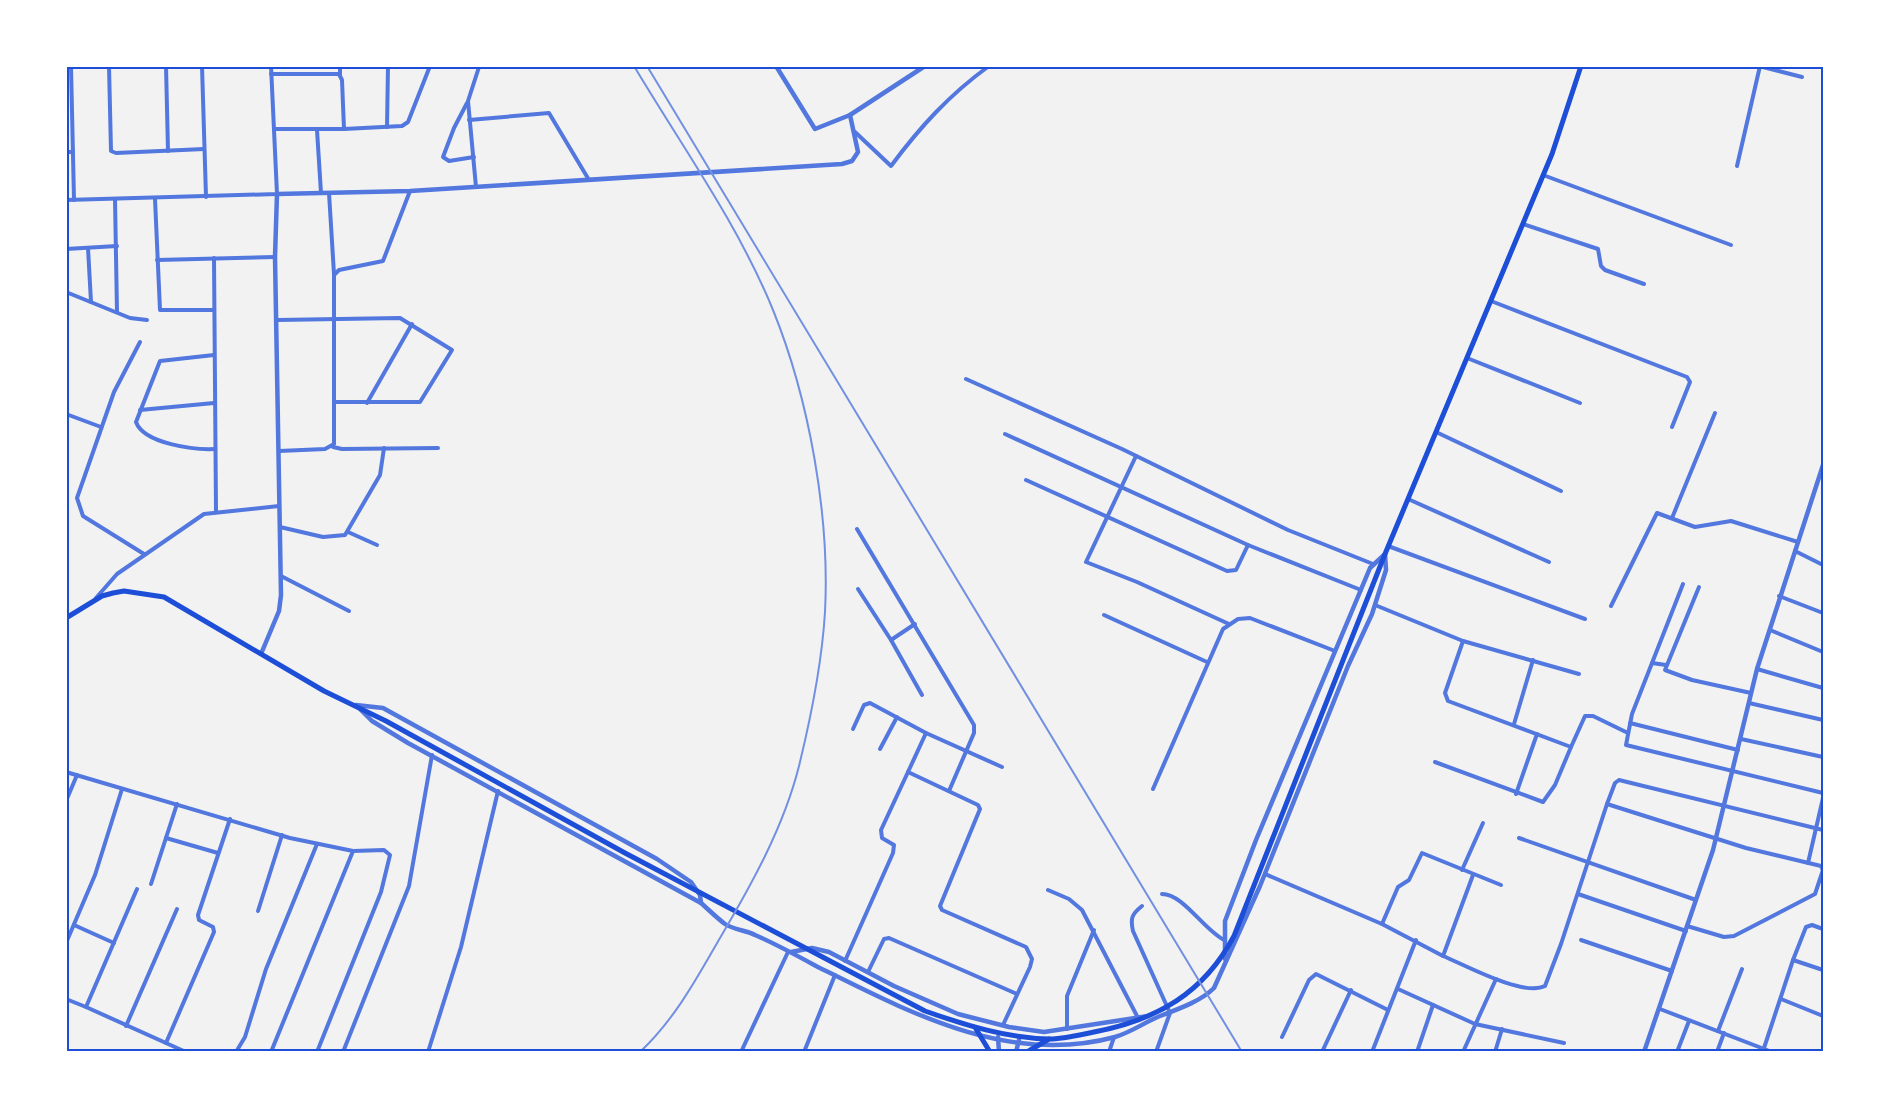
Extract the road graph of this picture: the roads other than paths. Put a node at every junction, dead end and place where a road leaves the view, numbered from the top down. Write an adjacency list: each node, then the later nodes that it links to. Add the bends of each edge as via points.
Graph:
1 (71, 66): 29 (street)
2 (109, 66): 27 (street, via 111,150)
3 (166, 66): 27 (street)
4 (202, 66): 26 (street)
5 (271, 66): 15 (street)
6 (340, 66): 16 (street)
7 (388, 66): 21 (street)
8 (430, 66): 21 (street, via 408,122)
9 (777, 66): 19 (street, via 815,129)
10 (925, 66): 19 (street)
11 (989, 66): 25 (street, via 929,117 891,166)
12 (1581, 66): 32 (main road)
13 (1759, 66): 17 (street); 31 (street)
14 (479, 67): 18 (street)
15 (271, 74): 16 (street); 22 (street)
16 (340, 75): 23 (street)
17 (1802, 77)
18 (468, 101): 20 (street); 30 (street, via 443,157 449,161)
19 (850, 115): 25 (street)
20 (469, 120): 30 (street); 33 (street, via 549,113)
21 (387, 127): 23 (street)
22 (275, 129): 24 (street); 37 (street)
23 (344, 129): 24 (street)
24 (317, 130): 36 (street)
25 (855, 132): 33 (street, via 858,152 852,161 843,164)
26 (204, 149): 27 (street); 39 (street)
27 (168, 151)
28 (66, 152): 29 (street)
29 (73, 152): 43 (street)
30 (474, 157): 34 (street)
31 (1737, 166)
32 (1543, 175): 44 (main road); 45 (street)
33 (589, 180): 34 (street)
34 (476, 187): 35 (street)
35 (410, 190): 38 (street); 52 (street, via 383,261 339,270)
36 (321, 193): 37 (street); 38 (street)
37 (277, 194): 39 (street); 49 (street)
38 (329, 194): 52 (street)
39 (206, 197): 41 (street)
40 (116, 199): 41 (street); 43 (street); 46 (street)
41 (155, 199): 51 (street)
42 (66, 200): 43 (street)
43 (74, 200)
44 (1523, 224): 53 (street, via 1598,249 1605,270); 55 (main road)
45 (1731, 245)
46 (117, 246): 47 (street); 58 (street)
47 (88, 248): 48 (street); 56 (street)
48 (66, 249)
49 (275, 257): 50 (street); 61 (street)
50 (214, 258): 51 (street); 57 (street)
51 (157, 260): 57 (street, via 160,310)
52 (334, 275): 59 (street)
53 (1644, 284)
54 (66, 292): 56 (street)
55 (1491, 301): 65 (main road); 75 (street, via 1687,377 1689,382)
56 (91, 302): 58 (street)
57 (213, 310): 64 (street)
58 (117, 312): 60 (street)
59 (333, 317): 61 (street); 62 (street, via 388,317); 67 (street)
60 (147, 320)
61 (277, 320): 82 (street)
62 (412, 324): 68 (street); 68 (street, via 449,346 451,355 420,402)
63 (140, 342): 74 (street, via 122,374)
64 (214, 356): 69 (street); 71 (street, via 160,361)
65 (1467, 358): 70 (street); 76 (main road)
66 (966, 379): 83 (street)
67 (336, 402): 68 (street); 78 (street)
68 (367, 402)
69 (214, 403): 71 (street); 81 (street)
70 (1580, 403)
71 (140, 410): 81 (street, via 136,422 142,431 179,447)
72 (1715, 413): 92 (street)
73 (66, 414): 74 (street)
74 (101, 427): 101 (street, via 76,498 79,511)
75 (1672, 427)
76 (1436, 432): 87 (street); 88 (main road)
77 (1005, 434): 86 (street)
78 (333, 447): 79 (street); 82 (street)
79 (384, 448): 80 (street); 95 (street, via 380,475)
80 (438, 448)
81 (215, 449): 90 (street)
82 (279, 451): 89 (street)
83 (1136, 456): 86 (street); 104 (street, via 1288,530)
84 (1823, 465): 96 (street)
85 (1026, 480): 91 (street)
86 (1120, 488): 91 (street); 97 (street)
87 (1562, 491)
88 (1408, 499): 99 (main road); 103 (street)
89 (279, 506): 90 (street); 93 (street)
90 (216, 511): 101 (street, via 193,520)
91 (1105, 517): 97 (street, via 1227,571 1236,570); 121 (street, via 1086,559 1089,565)
92 (1672, 518): 96 (street, via 1704,527 1731,521); 114 (street, via 1654,515)
93 (280, 527): 95 (street, via 329,537); 106 (street)
94 (857, 529): 120 (street)
95 (348, 532): 98 (street)
96 (1798, 542): 100 (street)
97 (1248, 545): 110 (street)
98 (377, 546)
99 (1388, 546): 102 (main road); 119 (street)
100 (1795, 551): 105 (street); 111 (street)
101 (144, 554): 112 (street, via 106,584)
102 (1385, 554): 104 (street); 113 (street, via 1386,570); 245 (main road, via 1239,925 1221,961 1171,1005 1134,1023)
103 (1549, 562)
104 (1373, 564): 110 (street)
105 (1823, 565)
106 (281, 576): 115 (street); 127 (street, via 279,611)
107 (1683, 584): 130 (street)
108 (1699, 587): 131 (street)
109 (858, 589): 123 (street)
110 (1361, 590): 125 (street)
111 (1779, 596): 116 (street); 122 (street)
112 (94, 602): 118 (main road); 127 (main road, via 124,591 164,597)
113 (1375, 605): 124 (street); 185 (street)
114 (1611, 606)
115 (349, 611)
116 (1823, 613)
117 (1104, 615): 129 (street)
118 (66, 618)
119 (1585, 619)
120 (915, 624): 123 (street); 151 (street, via 974,725)
121 (1229, 624): 125 (street, via 1250,618); 129 (street)
122 (1769, 630): 126 (street); 132 (street)
123 (891, 640): 136 (street)
124 (1463, 641): 128 (street); 142 (street, via 1446,698)
125 (1335, 651): 203 (street, via 1252,850 1225,921)
126 (1823, 652)
127 (261, 654): 138 (main road)
128 (1533, 660): 133 (street); 142 (street)
129 (1207, 662): 161 (street)
130 (1652, 663): 131 (street); 141 (street)
131 (1666, 665): 135 (street, via 1666,670 1692,680)
132 (1757, 669): 134 (street); 135 (street)
133 (1579, 674)
134 (1823, 688)
135 (1751, 693): 137 (street)
136 (922, 695)
137 (1749, 703): 140 (street); 147 (street)
138 (356, 705): 152 (street, via 372,722); 194 (street, via 383,708 624,840 691,882); 236 (main road, via 925,1011)
139 (897, 717): 143 (street, via 867,703); 145 (street); 149 (street)
140 (1823, 720)
141 (1630, 723): 144 (street); 150 (street)
142 (1514, 724): 146 (street)
143 (853, 729)
144 (1628, 733): 148 (street, via 1585,716); 158 (street, via 1627,745)
145 (926, 734): 151 (street); 157 (street)
146 (1537, 734): 148 (street); 164 (street)
147 (1741, 739): 150 (street); 153 (street)
148 (1571, 747): 164 (street, via 1548,799 1538,802)
149 (880, 749)
150 (1738, 750): 158 (street)
151 (966, 752): 155 (street); 163 (street)
152 (432, 756): 162 (street); 254 (street, via 409,886)
153 (1823, 757)
154 (1435, 762): 164 (street)
155 (1002, 768)
156 (66, 772): 159 (street)
157 (908, 772): 163 (street); 212 (street, via 881,830 882,838 894,845 893,853)
158 (1732, 773): 165 (street); 169 (street)
159 (77, 775): 160 (street); 166 (street)
160 (122, 789): 167 (street); 199 (street, via 95,875)
161 (1153, 789)
162 (498, 791): 194 (street); 255 (street, via 461,947)
163 (949, 791): 221 (street, via 978,805 980,813 940,906 1026,947 1032,959)
164 (1516, 794)
165 (1823, 795): 172 (street)
166 (66, 801)
167 (177, 804): 170 (street); 175 (street)
168 (1607, 804): 169 (street, via 1619,780); 177 (street); 181 (street)
169 (1724, 805): 172 (street); 177 (street)
170 (230, 819): 174 (street); 180 (street)
171 (1483, 823): 183 (street)
172 (1815, 828): 173 (street); 182 (street)
173 (1823, 830)
174 (282, 835): 178 (street); 197 (street)
175 (166, 838): 180 (street); 187 (street)
176 (1519, 838): 181 (street)
177 (1715, 838): 182 (street); 193 (street)
178 (316, 844): 179 (street); 251 (street, via 266,969 245,1037)
179 (353, 851): 252 (street); 253 (street, via 384,850 390,855 381,892)
180 (218, 853): 247 (street, via 198,915 214,932)
181 (1587, 862): 192 (street); 193 (street)
182 (1808, 863): 184 (street)
183 (1462, 870): 186 (street); 198 (street, via 1420,854 1409,880 1398,887)
184 (1823, 870): 200 (street, via 1815,894 1734,936)
185 (1265, 874): 198 (street); 210 (street, via 1237,940)
186 (1473, 875): 188 (street); 209 (street)
187 (151, 884)
188 (1501, 885)
189 (137, 889): 207 (street)
190 (1048, 891): 202 (street, via 1077,905)
191 (1162, 894): 203 (street, via 1174,896 1204,927)
192 (1578, 894): 200 (street); 218 (street, via 1545,986 1535,989)
193 (1696, 900): 200 (street)
194 (701, 903): 208 (street, via 727,926)
195 (1142, 906): 228 (street, via 1133,913 1133,931)
196 (177, 909): 234 (street)
197 (258, 911)
198 (1382, 924): 204 (street)
199 (74, 925): 206 (street); 207 (street)
200 (1686, 929): 215 (street)
201 (1823, 929): 211 (street, via 1806,927)
202 (1094, 930): 229 (street); 238 (street, via 1067,996)
203 (1224, 940): 210 (street)
204 (1416, 940): 209 (street); 219 (street)
205 (1581, 940): 215 (street)
206 (66, 943)
207 (114, 943): 225 (street)
208 (789, 952): 212 (street, via 821,950); 217 (street); 256 (street)
209 (1443, 956): 218 (street)
210 (1225, 958): 228 (street, via 1221,974 1206,995 1209,994)
211 (1793, 960): 214 (street); 223 (street)
212 (845, 961): 216 (street)
213 (1742, 969): 240 (street)
214 (1823, 970)
215 (1672, 971): 226 (street)
216 (867, 972): 221 (street, via 880,945 889,938); 235 (street, via 958,1014)
217 (835, 975): 244 (street, via 945,1026); 257 (street)
218 (1496, 979): 233 (street)
219 (1398, 989): 224 (street); 227 (street)
220 (1351, 990): 227 (street); 243 (street, via 1320,974 1312,976); 264 (street)
221 (1017, 994): 235 (street)
222 (66, 999): 225 (street)
223 (1781, 999): 231 (street); 249 (street)
224 (1433, 1005): 233 (street); 266 (street)
225 (86, 1007): 234 (street)
226 (1660, 1009): 232 (street); 269 (street)
227 (1388, 1010): 265 (street)
228 (1170, 1013): 230 (street); 263 (street)
229 (1137, 1016): 230 (street); 238 (street)
230 (1160, 1016): 242 (street)
231 (1823, 1016)
232 (1689, 1021): 240 (street); 270 (street)
233 (1475, 1024): 239 (street); 267 (street)
234 (126, 1026): 247 (street)
235 (1000, 1026): 237 (street); 244 (street)
236 (976, 1029): 245 (main road); 258 (main road)
237 (1022, 1029): 238 (street); 246 (street)
238 (1067, 1029)
239 (1502, 1029): 248 (street); 268 (street)
240 (1718, 1031): 241 (street)
241 (1724, 1033): 249 (street); 271 (street)
242 (1114, 1037): 246 (street, via 1074,1044); 262 (street)
243 (1282, 1037)
244 (998, 1039): 246 (street); 259 (street)
245 (1049, 1039): 261 (main road)
246 (1019, 1042): 260 (street)
247 (166, 1043): 250 (street)
248 (1564, 1043)
249 (1764, 1048): 272 (street)
250 (186, 1052)
251 (236, 1052)
252 (271, 1052)
253 (316, 1052)
254 (343, 1052)
255 (428, 1052)
256 (741, 1052)
257 (804, 1052)
258 (990, 1052)
259 (999, 1052)
260 (1016, 1052)
261 (1027, 1052)
262 (1109, 1052)
263 (1156, 1052)
264 (1322, 1052)
265 (1372, 1052)
266 (1417, 1052)
267 (1463, 1052)
268 (1495, 1052)
269 (1644, 1052)
270 (1677, 1052)
271 (1717, 1052)
272 (1772, 1052)

